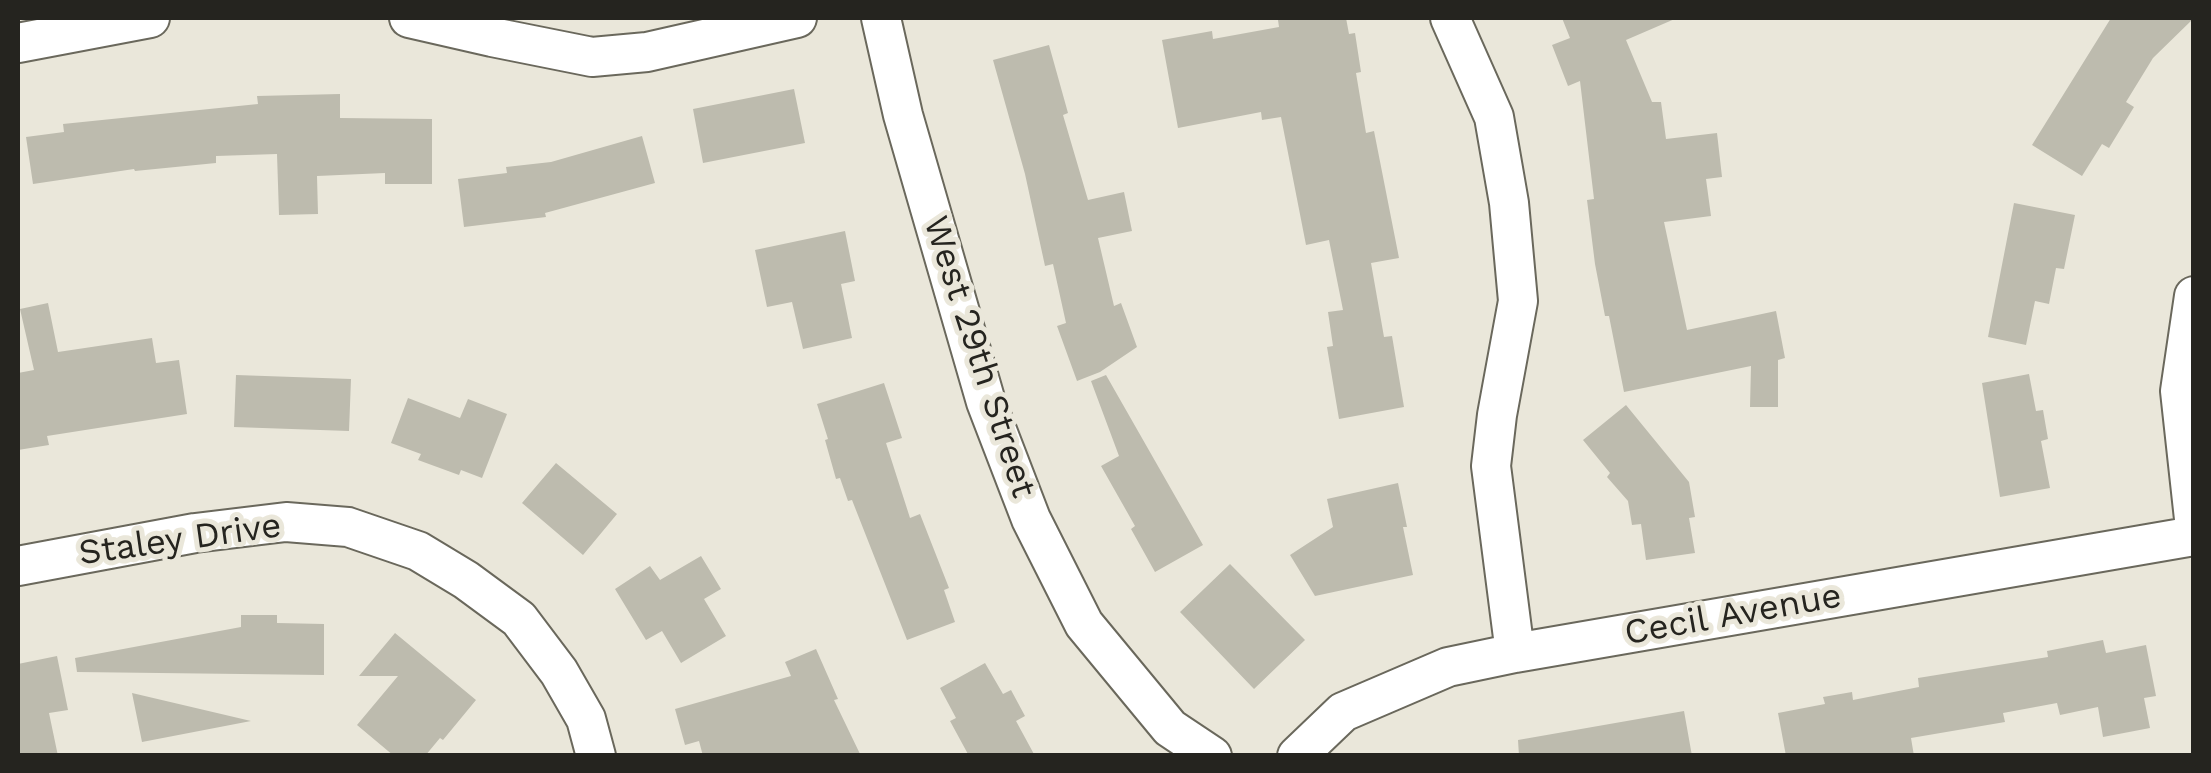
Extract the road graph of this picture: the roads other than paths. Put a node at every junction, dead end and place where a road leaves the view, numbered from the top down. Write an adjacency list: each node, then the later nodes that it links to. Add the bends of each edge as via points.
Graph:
1 (150, 18): 6 (street)
2 (409, 18): 3 (street, via 592,57 647,52)
3 (797, 18)
4 (881, 18): 13 (street, West 29th Street, via 986,402 1031,519 1084,624 1170,728)
5 (1450, 18): 11 (street, via 1494,117 1509,203 1518,300 1492,466)
6 (18, 43)
7 (2194, 296): 8 (street, via 2180,392)
8 (2194, 519)
9 (2194, 536): 11 (street, Cecil Avenue)
10 (18, 566): 12 (street, Staley Drive, via 268,524 348,527 418,552 519,619 586,719)
11 (1515, 653): 14 (street, Cecil Avenue, via 1448,667 1342,712)
12 (596, 756)
13 (1212, 756)
14 (1298, 756)

